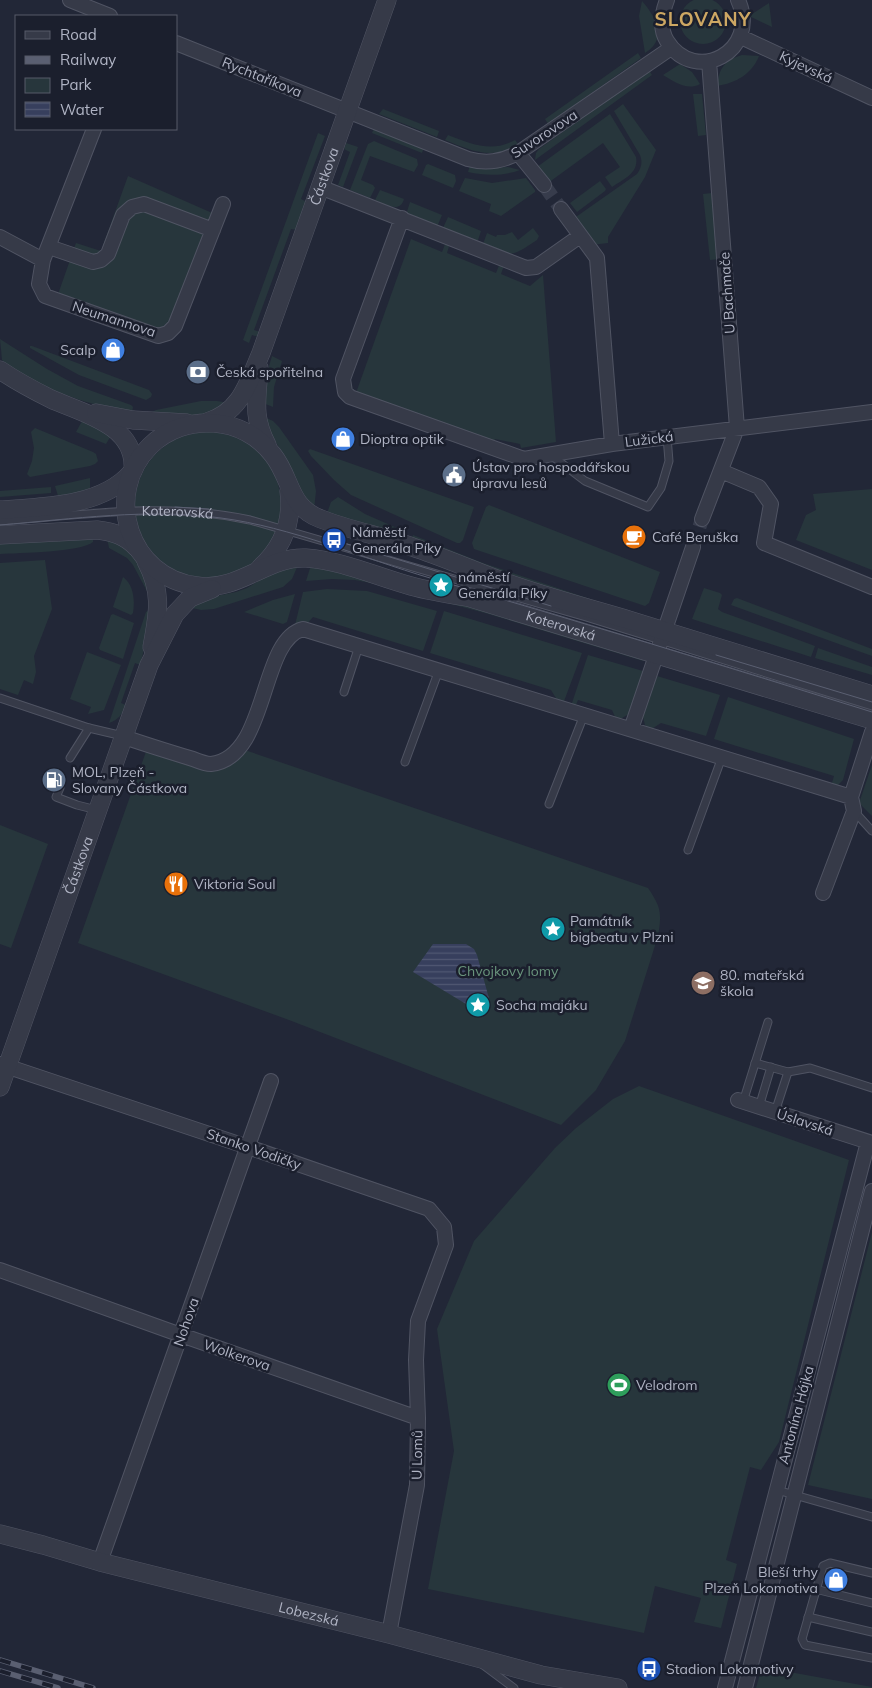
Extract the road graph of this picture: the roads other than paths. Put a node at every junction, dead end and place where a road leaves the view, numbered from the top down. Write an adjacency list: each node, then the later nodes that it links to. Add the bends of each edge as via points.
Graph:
1 (70, 0): 5 (street)
2 (387, 0): 11 (street, Částkova)
3 (667, 0): 8 (street, via 662,12 662,25)
4 (738, 0): 6 (street, via 744,18)
5 (108, 15)
6 (741, 37): 9 (street, via 722,57); 10 (street, Kyjevská)
7 (178, 44): 11 (street, Rychtaříkova)
8 (672, 48): 9 (street, via 685,58); 13 (street, Suvorovova)
9 (709, 62): 28 (street, U Bachmače)
10 (872, 98)
11 (348, 111): 13 (street, Suvorovova, via 470,159 491,162); 15 (street, Částkova)
12 (94, 130): 22 (street, Neumannova)
13 (518, 153): 14 (street)
14 (544, 185)
15 (320, 186): 18 (street); 23 (street, Částkova)
16 (224, 204): 19 (street, Neumannova)
17 (561, 209): 20 (street, Lužická)
18 (402, 218): 20 (street, via 526,268 536,267); 31 (street, via 343,380 345,392 350,397 524,459)
19 (213, 230): 22 (street, via 144,204 132,207 123,215 108,254 101,260 93,262); 22 (street, Neumannova, via 176,326 158,336 44,296 39,284)
20 (580, 236): 30 (street, Lužická, via 597,258)
21 (0, 237): 22 (street)
22 (46, 254)
23 (261, 353): 27 (street, Částkova, via 245,390 231,410); 32 (street, Částkova, via 256,417 261,434)
24 (0, 370): 25 (street, via 45,396)
25 (80, 411): 27 (street, via 134,420); 33 (street, via 120,434 133,457)
26 (872, 412): 28 (street, Lužická)
27 (202, 423): 32 (street, Koterovská, via 229,425 250,434); 33 (street, Koterovská, via 174,429 154,442)
28 (737, 428): 29 (street, Lužická); 34 (street, U Bachmače)
29 (668, 437): 30 (street, Lužická); 31 (lane, via 669,461 661,488 648,508 585,481)
30 (612, 444): 31 (street)
31 (549, 454)
32 (274, 456): 35 (street, Koterovská)
33 (132, 471): 36 (street, Koterovská, via 117,486 94,496 46,506); 37 (street, Koterovská)
34 (721, 471): 38 (street, U Bachmače); 46 (street, via 760,487 771,504 764,542)
35 (287, 482): 40 (street, Koterovská, via 290,508); 47 (street, Koterovská, via 297,503 319,519 415,548)
36 (0, 510)
37 (126, 512): 39 (lane, Koterovská); 40 (lane, Koterovská, via 206,512); 43 (street, Koterovská, via 128,528)
38 (702, 519)
39 (0, 521)
40 (286, 530): 44 (street, Koterovská, via 274,553); 47 (lane, Koterovská)
41 (0, 535): 43 (street, Koterovská, via 97,530 123,536)
42 (693, 547): 47 (street)
43 (141, 553): 45 (street, Koterovská, via 173,579 197,586); 49 (street, Částkova, via 158,596)
44 (250, 576): 45 (street, Koterovská); 47 (street, Koterovská, via 296,558 326,561 414,587)
45 (222, 586): 49 (street, Částkova, via 195,596 182,606)
46 (872, 586)
47 (661, 642): 52 (street, Koterovská); 54 (lane, Koterovská); 56 (street, Koterovská); 58 (street)
48 (360, 645): 50 (street); 51 (lane); 60 (street, via 307,629 294,633 282,647 250,730 239,748 227,759 210,764)
49 (150, 665): 60 (street, Částkova)
50 (439, 670): 55 (street); 63 (lane)
51 (344, 692)
52 (872, 695)
53 (0, 698): 57 (lane)
54 (872, 706)
55 (584, 715): 58 (street); 65 (lane)
56 (872, 720)
57 (89, 728): 60 (lane); 62 (lane)
58 (631, 729): 61 (street)
59 (872, 732): 66 (street)
60 (124, 736): 67 (street, Částkova)
61 (722, 757): 66 (street); 69 (lane)
62 (70, 758)
63 (405, 762)
64 (60, 788): 67 (lane, via 56,797)
65 (549, 804)
66 (852, 804): 68 (lane); 70 (street)
67 (98, 810): 73 (street, Částkova)
68 (872, 831)
69 (688, 850)
70 (823, 892)
71 (768, 1022): 72 (lane)
72 (755, 1063): 74 (lane); 79 (lane)
73 (4, 1065): 77 (street, Částkova); 83 (street, Stanko Vodičky)
74 (771, 1067): 75 (lane); 80 (lane)
75 (788, 1072): 78 (lane, via 810,1068); 81 (lane)
76 (271, 1081): 83 (street, Nohova)
77 (0, 1087)
78 (872, 1088)
79 (741, 1101): 80 (street, Úslavská)
80 (759, 1107): 81 (street, Úslavská)
81 (775, 1112): 82 (street, Úslavská)
82 (870, 1142): 89 (street, Antonína Hájka)
83 (248, 1147): 86 (street, Stanko Vodičky, via 429,1209 444,1227 446,1245); 87 (street, Nohova)
84 (872, 1191): 90 (street, Antonína Hájka)
85 (0, 1270): 87 (street, Wolkerova)
86 (433, 1277): 88 (street, U Lomů, via 418,1321)
87 (181, 1335): 88 (street, Wolkerova); 93 (street, Nohova)
88 (418, 1418): 99 (street, U Lomů, via 417,1485)
89 (777, 1490): 90 (lane); 104 (street, Antonína Hájka)
90 (794, 1495): 91 (lane); 105 (street, Antonína Hájka)
91 (872, 1517)
92 (0, 1534): 93 (street, Lobezská)
93 (100, 1562): 99 (street, Lobezská)
94 (872, 1573): 95 (lane, via 826,1564 821,1569)
95 (815, 1589): 96 (lane); 97 (lane)
96 (872, 1603)
97 (808, 1617): 98 (lane); 101 (lane, via 802,1639 805,1645)
98 (872, 1632)
99 (389, 1634): 100 (street, Lobezská)
100 (471, 1656): 102 (lane); 103 (street, Lobezská, via 541,1675)
101 (872, 1658)
102 (514, 1688)
103 (618, 1688)
104 (725, 1688)
105 (745, 1688)

